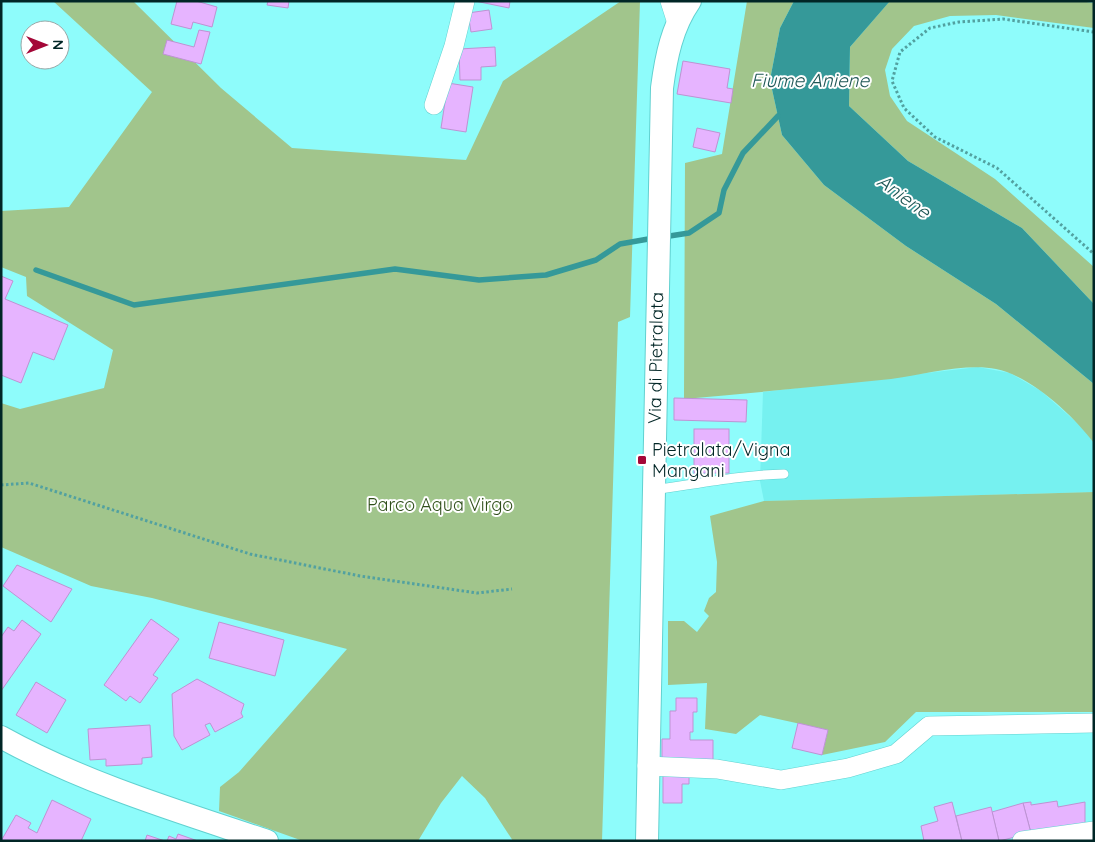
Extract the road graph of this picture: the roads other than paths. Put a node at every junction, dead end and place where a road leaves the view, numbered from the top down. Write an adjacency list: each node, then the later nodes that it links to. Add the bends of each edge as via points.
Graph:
1 (465, 1): 5 (street)
2 (670, 1): 4 (street)
3 (690, 1): 4 (street, Via di Pietralata)
4 (678, 23): 7 (street, Via di Pietralata, via 663,80)
5 (434, 105)
6 (784, 474): 7 (lane, via 752,475)
7 (653, 490): 10 (street, Via di Pietralata)
8 (1094, 723): 10 (street, via 929,726 896,754 848,768 781,780 717,768)
9 (1, 737): 12 (street, via 65,768 173,810)
10 (648, 766): 13 (street, Via di Pietralata)
11 (1094, 831): 14 (street)
12 (267, 841)
13 (647, 841)
14 (1022, 841)

